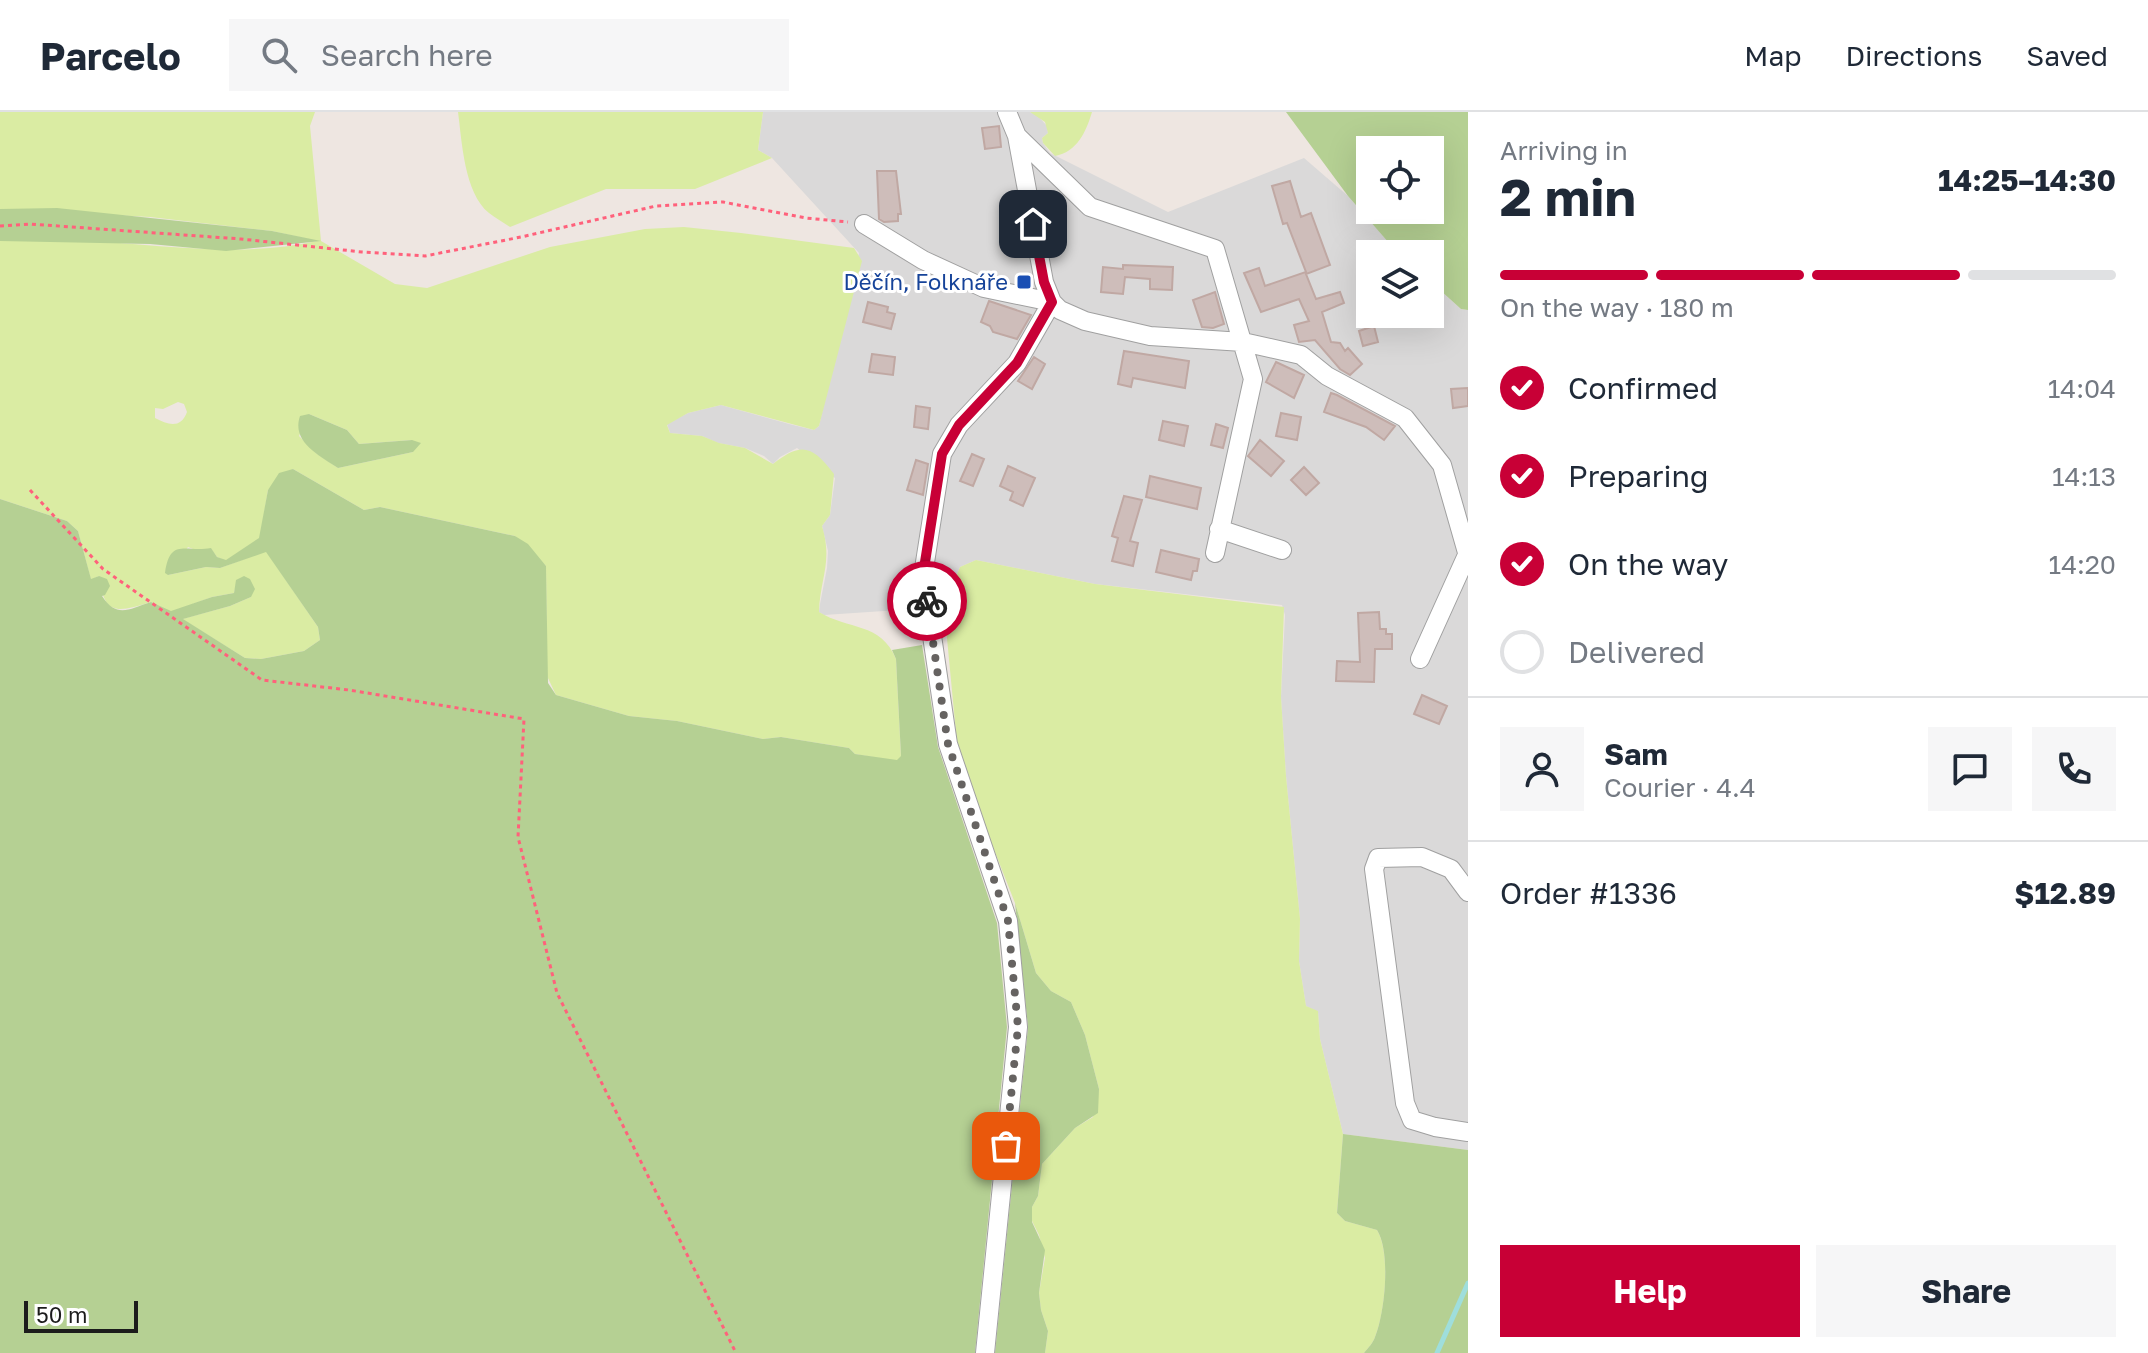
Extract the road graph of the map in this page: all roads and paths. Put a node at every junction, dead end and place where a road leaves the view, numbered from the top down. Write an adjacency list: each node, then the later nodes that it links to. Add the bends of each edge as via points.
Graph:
1 (1007, 112): 2 (street)
2 (1017, 136): 5 (street); 6 (street, via 1090,207 1215,249)
3 (864, 224): 4 (path, via 723,202 656,206 425,256 30,224); 5 (street, via 984,288)
4 (0, 226)
5 (1052, 302): 6 (street, via 1085,321 1150,336); 18 (street, via 1017,363 959,425 942,454 923,575 948,744 1008,921 1018,1027)
6 (1243, 342): 7 (street); 8 (street)
7 (1275, 351): 8 (street); 13 (street, via 1301,355 1327,376 1405,418 1442,465)
8 (1253, 379): 10 (street)
9 (30, 490): 17 (path, via 103,569 262,680 524,719 518,837 557,993)
10 (1219, 529): 11 (street); 12 (street)
11 (1282, 550)
12 (1215, 553)
13 (1467, 556): 14 (street)
14 (1420, 659)
15 (1468, 892): 16 (street, via 1451,869 1422,857 1378,858 1374,869 1405,1103 1412,1120)
16 (1468, 1132)
17 (736, 1353)
18 (985, 1353)

